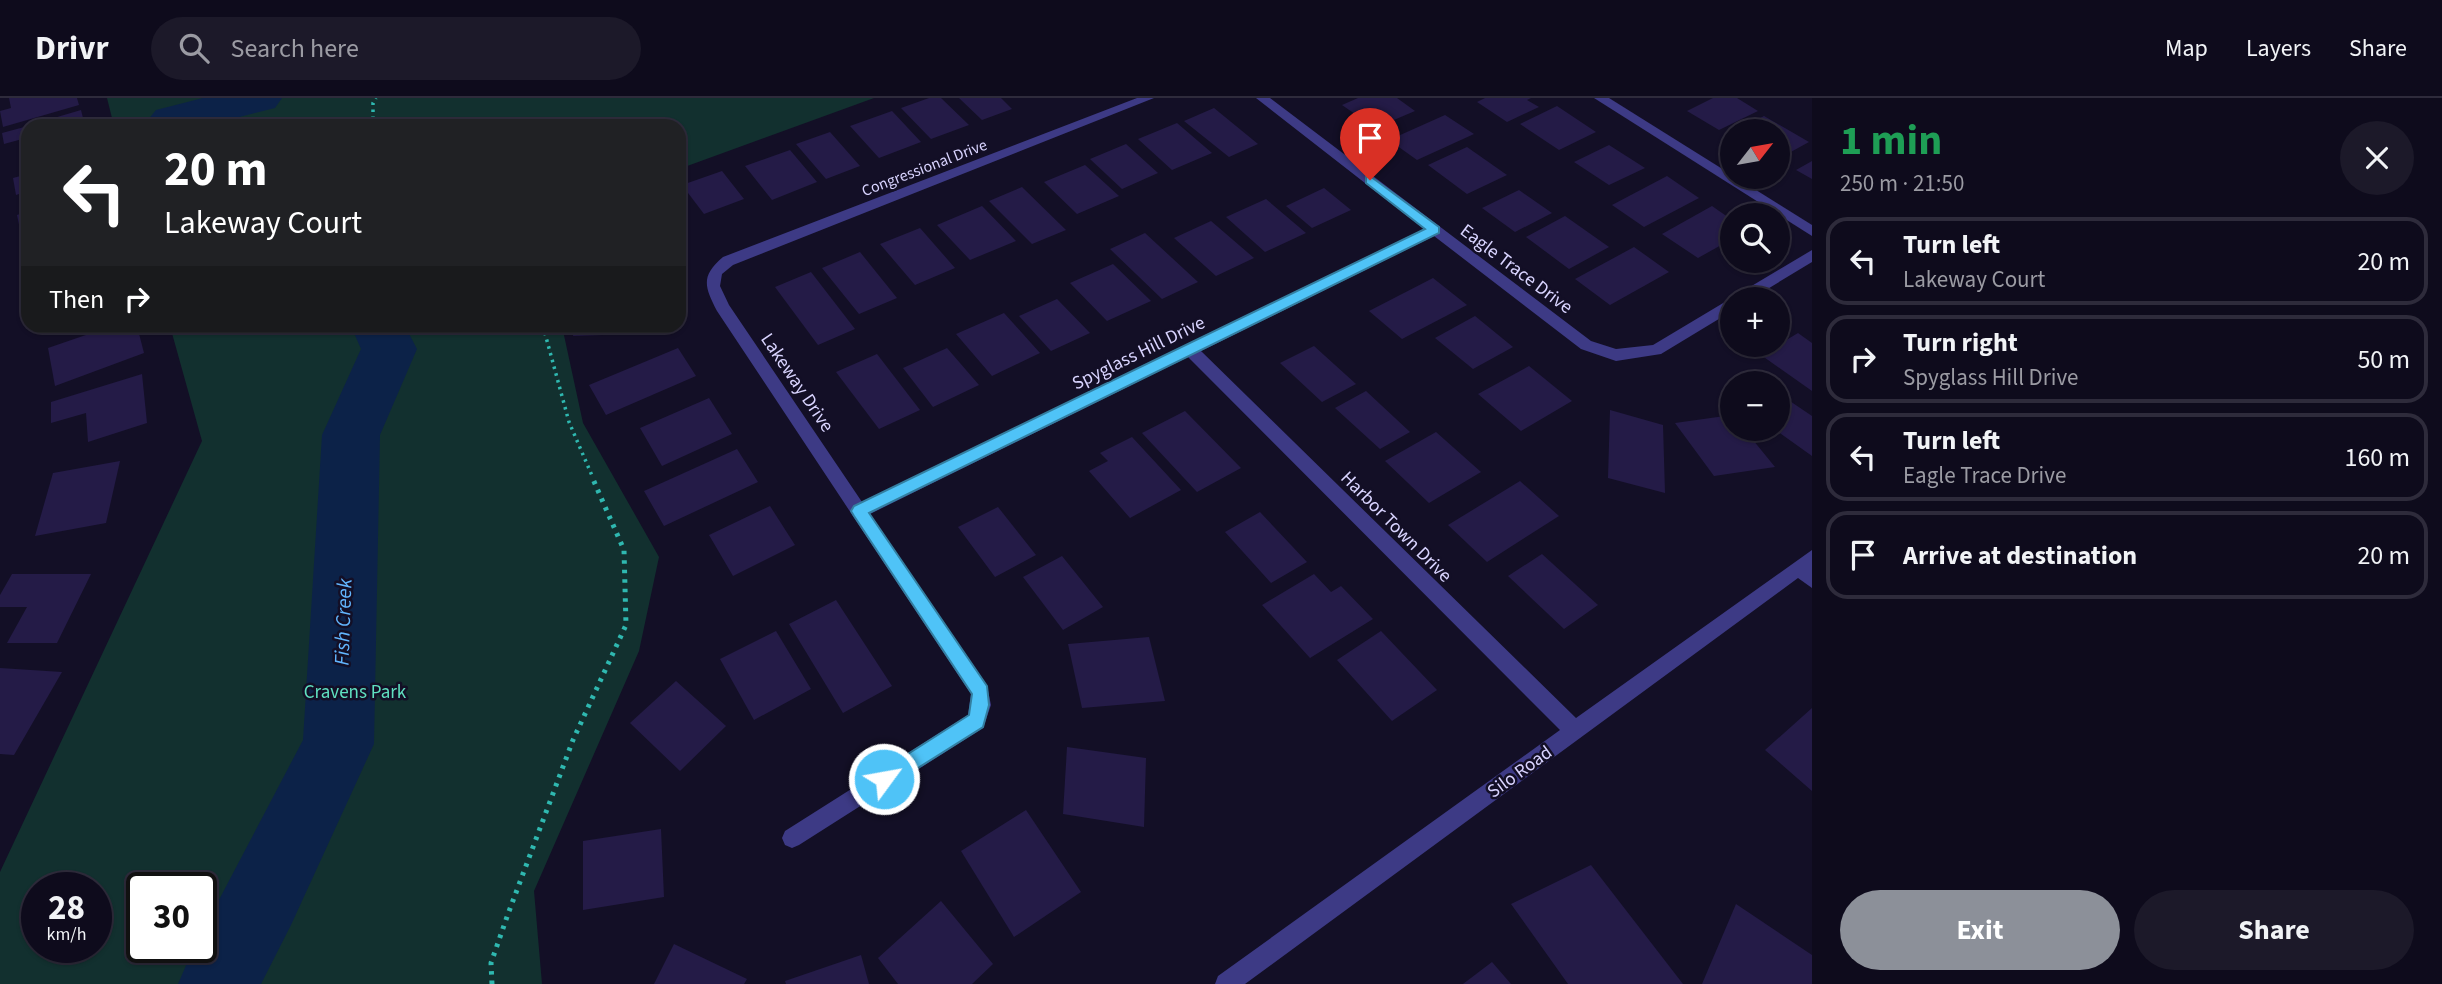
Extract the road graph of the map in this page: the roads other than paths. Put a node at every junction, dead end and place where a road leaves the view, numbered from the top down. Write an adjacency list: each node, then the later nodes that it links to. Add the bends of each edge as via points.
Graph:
1 (1148, 98): 7 (street, Congressional Drive, via 729,261)
2 (1262, 98): 4 (street, Eagle Trace Drive)
3 (1600, 98): 5 (street)
4 (1434, 230): 9 (street, Eagle Trace Drive, via 1586,345 1616,355 1656,350); 10 (street, Spyglass Hill Drive)
5 (1812, 231)
6 (1812, 255): 8 (street)
7 (715, 272): 11 (street, Lakeway Drive, via 713,286 722,307)
8 (1760, 287)
9 (1720, 311)
10 (1191, 350): 11 (street, Spyglass Hill Drive); 13 (street, Harbor Town Drive)
11 (859, 511): 14 (street, Lakeway Drive, via 980,692 981,705 976,721)
12 (1808, 568): 13 (street, Silo Road)
13 (1575, 731): 15 (street, Silo Road)
14 (792, 838)
15 (1226, 984)

